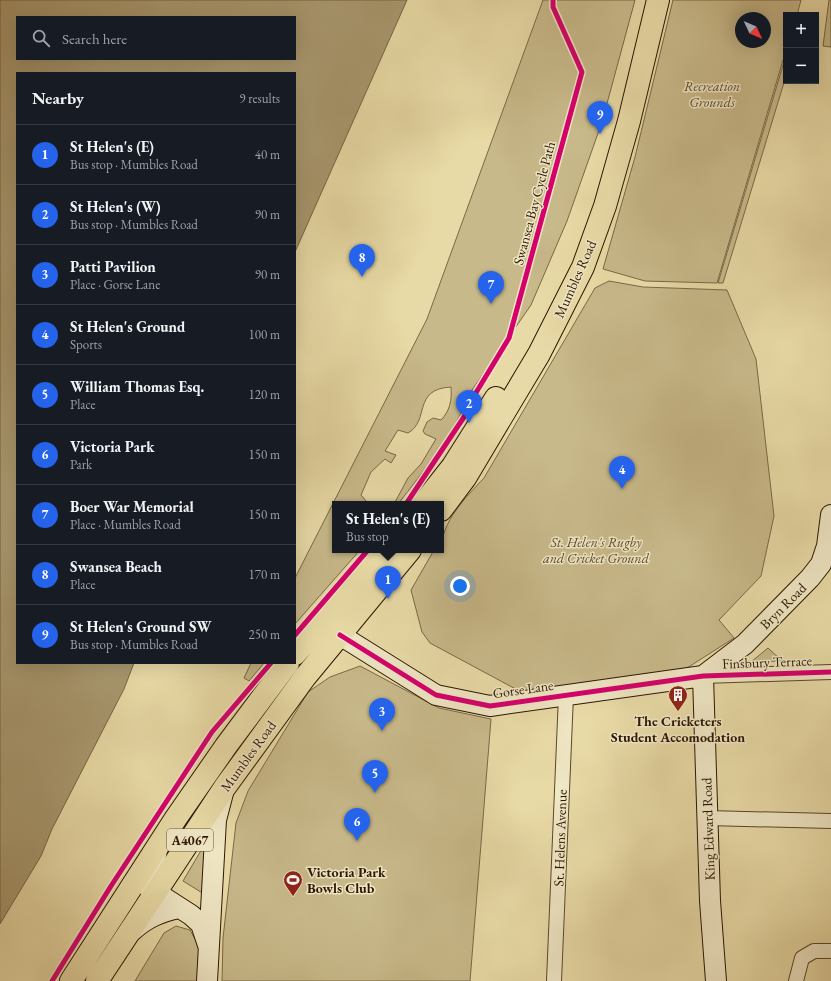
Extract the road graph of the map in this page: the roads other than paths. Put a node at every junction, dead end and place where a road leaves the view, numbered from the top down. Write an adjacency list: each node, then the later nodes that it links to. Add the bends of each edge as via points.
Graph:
1 (647, 0): 3 (main road, Mumbles Road, via 620,118)
2 (658, 0): 3 (main road, Mumbles Road, via 629,121 605,206)
3 (577, 263): 4 (main road, Mumbles Road)
4 (533, 351): 5 (main road, Mumbles Road, via 453,466); 6 (main road, Mumbles Road, via 465,478)
5 (425, 501)
6 (444, 506)
7 (831, 515): 14 (street, Bryn Road, via 827,546 820,564 810,578 746,644)
8 (383, 553): 11 (main road)
9 (408, 553): 10 (main road, Mumbles Road / A4067)
10 (340, 635): 15 (street, Gorse Lane, via 436,695 490,706); 16 (main road, Mumbles Road / A4067, via 305,676)
11 (296, 653)
12 (287, 664): 19 (main road, Mumbles Road / A4067, via 226,746)
13 (831, 672): 14 (street, Finsbury Terrace)
14 (703, 676): 15 (street, Gorse Lane); 17 (street, King Edward Road)
15 (566, 695): 30 (street, St. Helens Avenue)
16 (225, 788): 20 (main road, Mumbles Road / A4067); 22 (street, via 216,820)
17 (707, 818): 18 (street); 31 (street, King Edward Road)
18 (831, 821)
19 (158, 848): 20 (street); 23 (main road, Mumbles Road / A4067)
20 (156, 884): 21 (street); 22 (street); 23 (street); 24 (main road, Mumbles Road / A4067)
21 (179, 908): 24 (street, via 145,919); 25 (street, via 201,924)
22 (211, 912): 25 (street)
23 (115, 915): 28 (main road, A4067)
24 (126, 936): 27 (main road, Mumbles Road / A4067)
25 (210, 948): 29 (street)
26 (831, 951): 32 (street, via 814,951 802,958)
27 (100, 977)
28 (71, 981)
29 (207, 981)
30 (554, 981)
31 (716, 981)
32 (796, 981)

